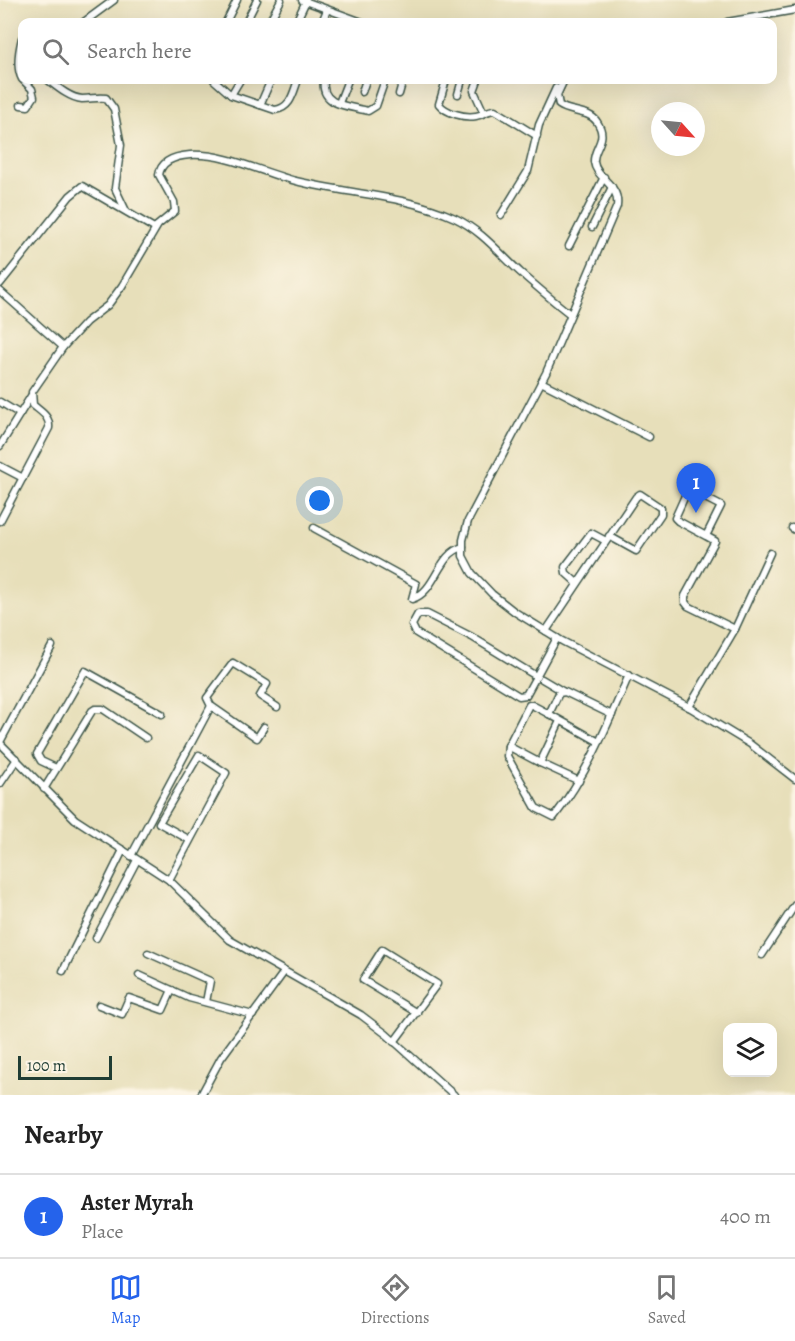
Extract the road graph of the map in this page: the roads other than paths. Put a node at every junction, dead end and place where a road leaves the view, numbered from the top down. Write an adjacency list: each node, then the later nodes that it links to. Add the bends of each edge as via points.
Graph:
1 (114, 0): 8 (street)
2 (237, 0): 9 (street)
3 (257, 0): 10 (street)
4 (281, 0): 11 (street)
5 (304, 1): 6 (street); 12 (street)
6 (327, 10): 13 (street); 14 (street)
7 (795, 10): 15 (street)
8 (89, 18)
9 (228, 18)
10 (248, 18)
11 (271, 18)
12 (298, 18)
13 (324, 18)
14 (342, 18)
15 (750, 18)
16 (28, 84): 38 (street, via 34,97 28,106)
17 (54, 84): 45 (street, via 70,96 106,98 114,110 121,145 115,189)
18 (219, 84): 35 (street)
19 (238, 84): 35 (street)
20 (269, 84): 39 (street)
21 (296, 84): 39 (street, via 286,107 275,110)
22 (323, 84): 37 (street, via 326,96)
23 (346, 84): 37 (street)
24 (365, 84): 32 (street)
25 (383, 84): 37 (street, via 374,109)
26 (402, 84): 33 (street)
27 (445, 84): 41 (street, via 440,106 465,117)
28 (461, 84): 34 (street)
29 (476, 84): 41 (street, via 474,91)
30 (560, 84): 36 (street)
31 (561, 84): 40 (street)
32 (362, 92)
33 (399, 94)
34 (458, 94)
35 (231, 95): 39 (street)
36 (549, 102): 40 (street); 42 (street)
37 (339, 103)
38 (21, 105)
39 (260, 105)
40 (559, 105): 43 (street, via 597,122 601,143 594,159)
41 (484, 113): 42 (street, via 495,110)
42 (537, 136): 46 (street, via 528,171)
43 (604, 177): 44 (street); 49 (street)
44 (612, 187): 48 (street); 52 (street, via 617,206)
45 (126, 212): 47 (street, via 154,228); 50 (street, via 82,186 70,195)
46 (501, 215)
47 (158, 225): 52 (street, via 176,207 159,175 163,165 190,155 220,158 301,183 391,199 455,218 480,234); 53 (street, via 108,305)
48 (592, 227)
49 (569, 246)
50 (0, 284)
51 (0, 291): 53 (street)
52 (570, 314): 54 (street)
53 (63, 347): 55 (street)
54 (541, 382): 58 (street); 66 (street, via 468,521)
55 (31, 396): 57 (street); 61 (street, via 33,405 46,416 50,426)
56 (0, 402): 57 (street)
57 (20, 414): 59 (street)
58 (649, 437)
59 (0, 446)
60 (0, 466): 61 (street)
61 (23, 478): 62 (street)
62 (0, 521)
63 (314, 528): 66 (street, via 416,584 412,599 424,594 450,552)
64 (706, 536): 64 (street, via 721,506 688,489 675,518); 69 (street, via 715,541 685,602)
65 (608, 538): 65 (street, via 640,494 661,508 661,514 636,551); 68 (street); 68 (street, via 591,533 565,567)
66 (463, 547): 70 (street, via 472,573 492,594)
67 (770, 553): 69 (street)
68 (577, 583): 70 (street)
69 (735, 629): 78 (street)
70 (546, 631): 71 (street)
71 (557, 638): 73 (street); 74 (street)
72 (52, 646): 85 (street)
73 (629, 675): 78 (street); 81 (street)
74 (539, 677): 74 (street, via 427,614 418,614 412,625 416,633 519,696 526,695); 75 (street)
75 (565, 692): 80 (street, via 559,693); 81 (street)
76 (211, 706): 77 (street, via 207,698 233,663 267,684 260,696); 83 (street, via 257,738); 97 (street)
77 (277, 707)
78 (689, 707): 91 (street, via 750,744)
79 (162, 714): 90 (street, via 85,670 37,754 41,761)
80 (549, 714): 82 (street); 87 (street, via 529,705)
81 (612, 715): 86 (street)
82 (560, 721): 86 (street); 89 (street)
83 (264, 728)
84 (146, 738): 90 (street, via 103,710 95,709)
85 (0, 742): 88 (street)
86 (599, 742): 92 (street)
87 (508, 746): 89 (street); 92 (street, via 507,756 536,808 554,817)
88 (16, 759): 93 (street); 94 (street)
89 (540, 762): 92 (street)
90 (56, 768): 94 (street)
91 (795, 779)
92 (579, 781)
93 (0, 784)
94 (44, 789): 96 (street, via 75,819)
95 (190, 840): 95 (street, via 226,773 199,755 159,823); 99 (street)
96 (123, 850): 97 (street); 104 (street)
97 (131, 856): 98 (street)
98 (137, 860): 99 (street); 101 (street)
99 (169, 880): 105 (street, via 222,934)
100 (795, 905): 103 (street)
101 (96, 938)
102 (148, 953): 108 (street, via 210,981)
103 (762, 955)
104 (63, 971)
105 (284, 972): 111 (street); 112 (street, via 361,1015)
106 (139, 975): 107 (street)
107 (172, 990): 108 (street); 109 (street, via 163,1010 129,998 122,1014)
108 (206, 1002): 111 (street)
109 (99, 1005)
110 (417, 1013): 110 (street, via 437,984 382,950 363,980); 112 (street)
111 (253, 1014): 113 (street, via 221,1058)
112 (394, 1041): 114 (street)
113 (201, 1095)
114 (454, 1095)

